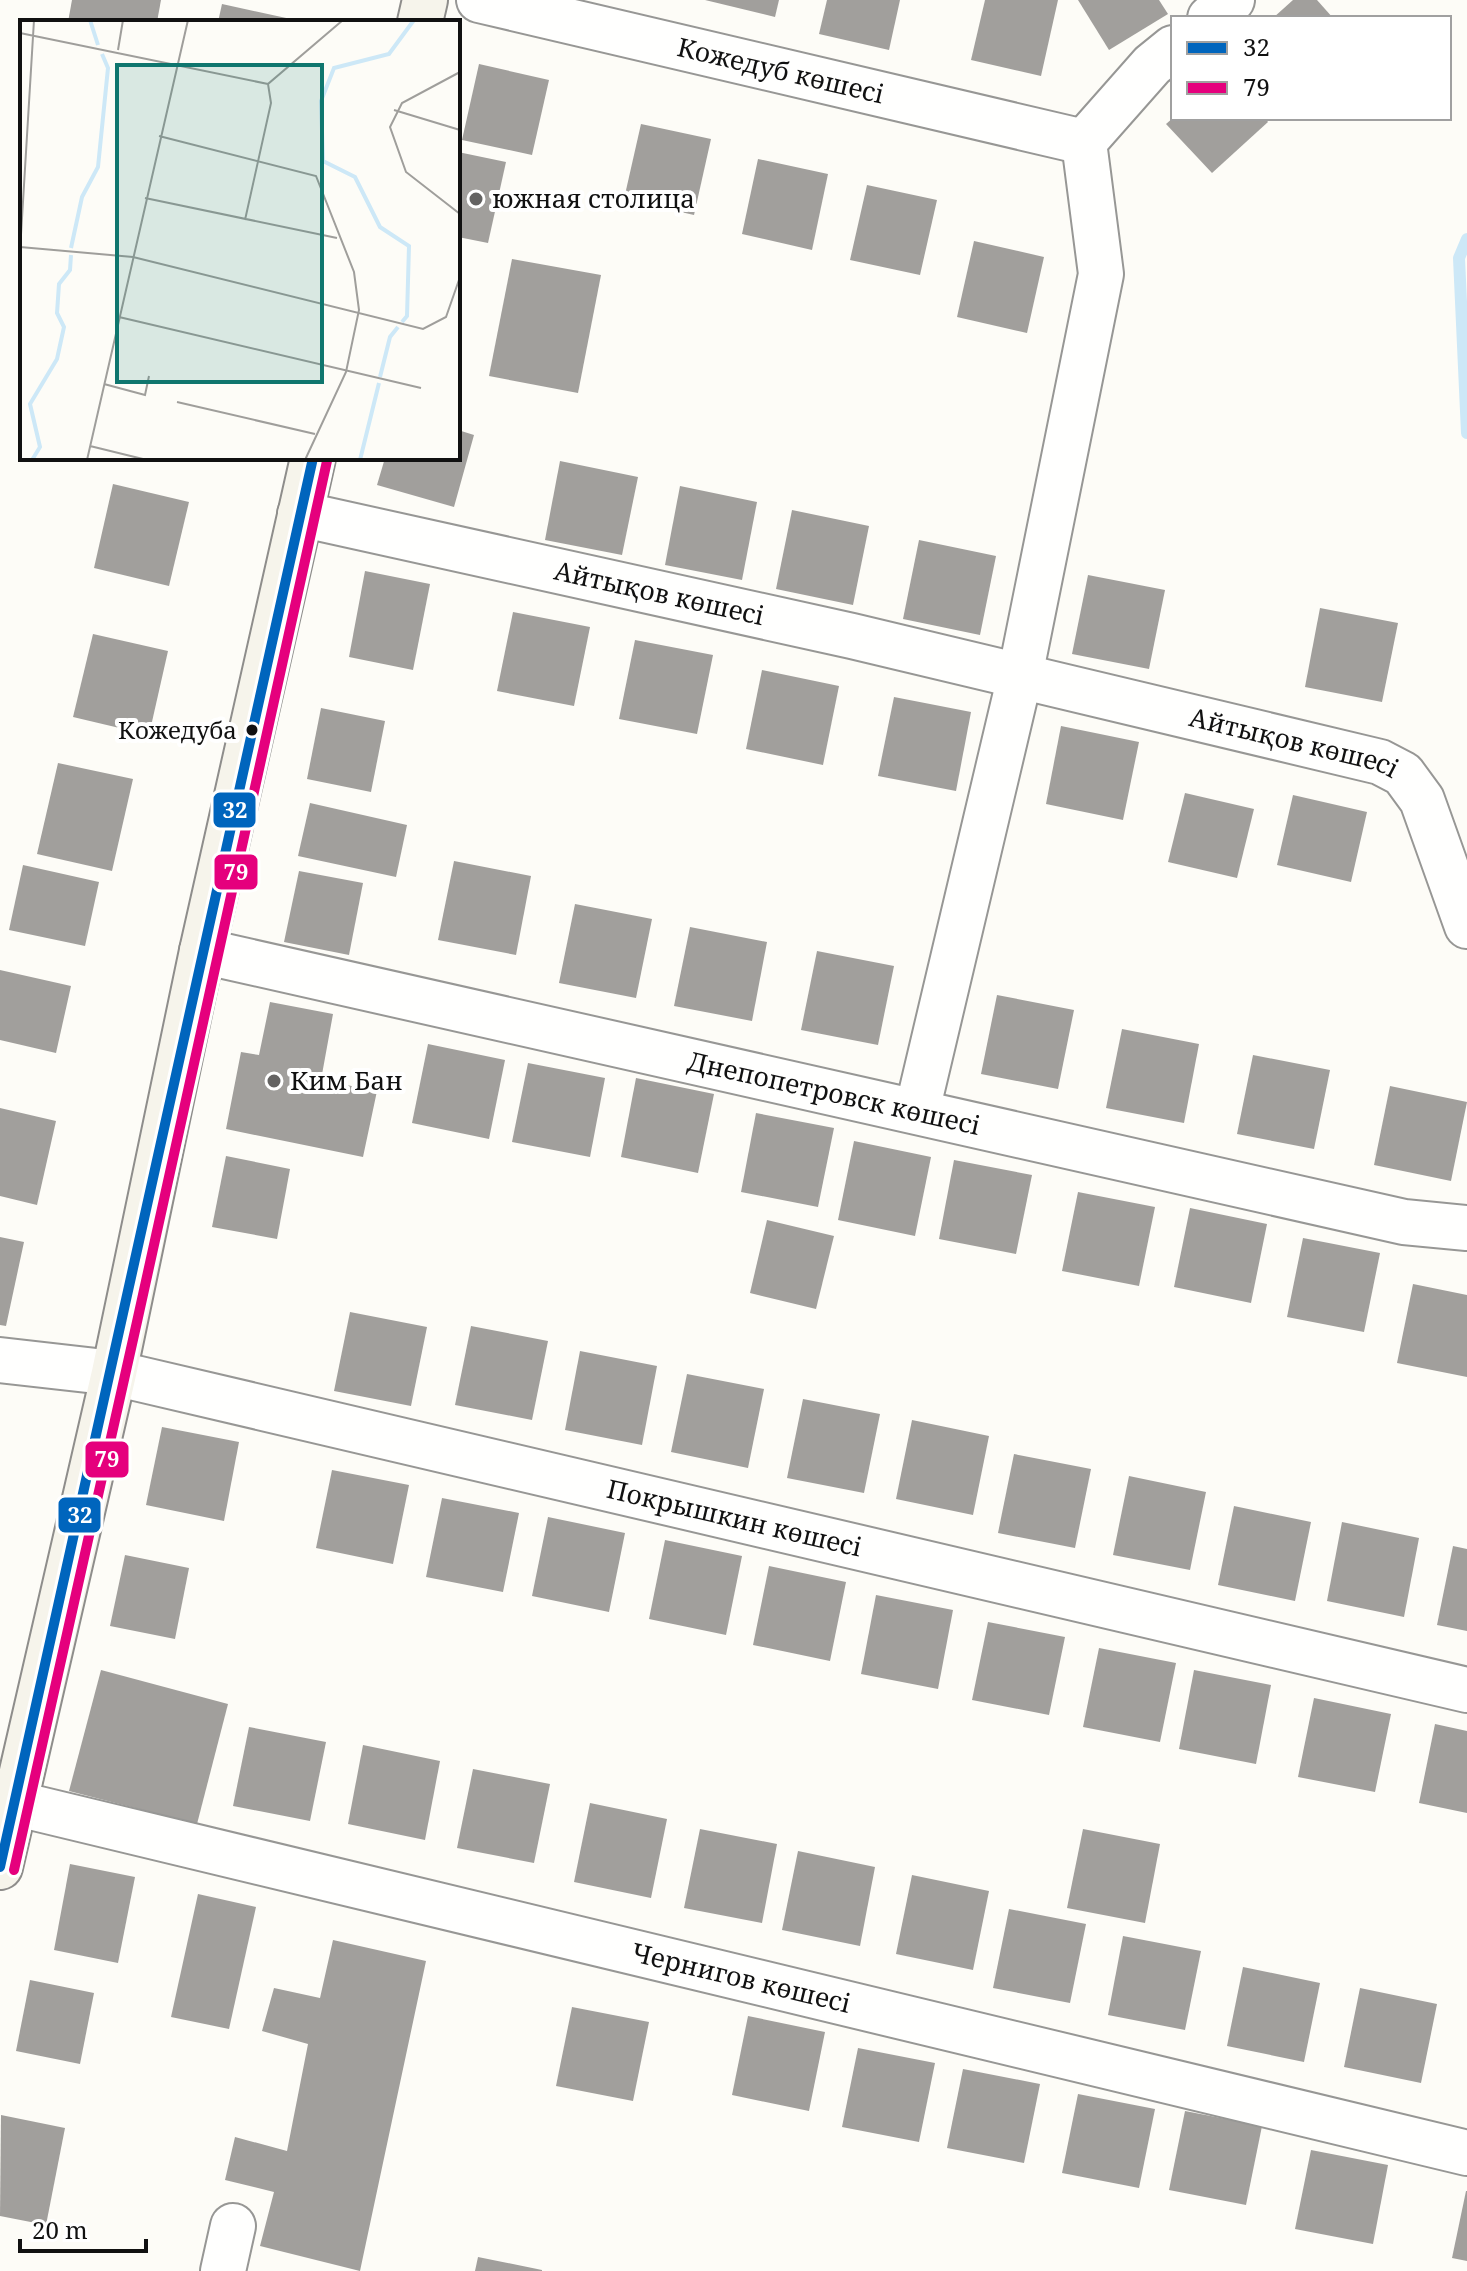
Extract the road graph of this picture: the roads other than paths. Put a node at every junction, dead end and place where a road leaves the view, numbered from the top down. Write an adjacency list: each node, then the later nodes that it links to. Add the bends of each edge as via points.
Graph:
1 (425, 0): 5 (main road)
2 (479, 0): 7 (street, Кожедуб көшесі)
3 (1232, 0): 4 (street)
4 (1212, 16)
5 (420, 20)
6 (1171, 50): 7 (street)
7 (1084, 142): 10 (street, via 1101,274)
8 (313, 460): 9 (main road)
9 (300, 514): 10 (street, Айтықов көшесі); 12 (main road)
10 (1020, 676): 11 (street, Айтықов көшесі, via 1380,762 1403,774 1422,800); 13 (street)
11 (1467, 926)
12 (202, 951): 13 (street, Днепопетровск көшесі); 16 (main road)
13 (917, 1111): 14 (street, Днепопетровск көшесі, via 1404,1222)
14 (1467, 1228)
15 (0, 1360): 16 (street, Покрышкин көшесі)
16 (114, 1373): 17 (street, Покрышкин көшесі); 18 (main road)
17 (1467, 1690)
18 (14, 1803): 19 (main road); 20 (street, Чернигов көшесі)
19 (0, 1867)
20 (1467, 2153)
21 (233, 2226): 22 (street)
22 (223, 2271)

